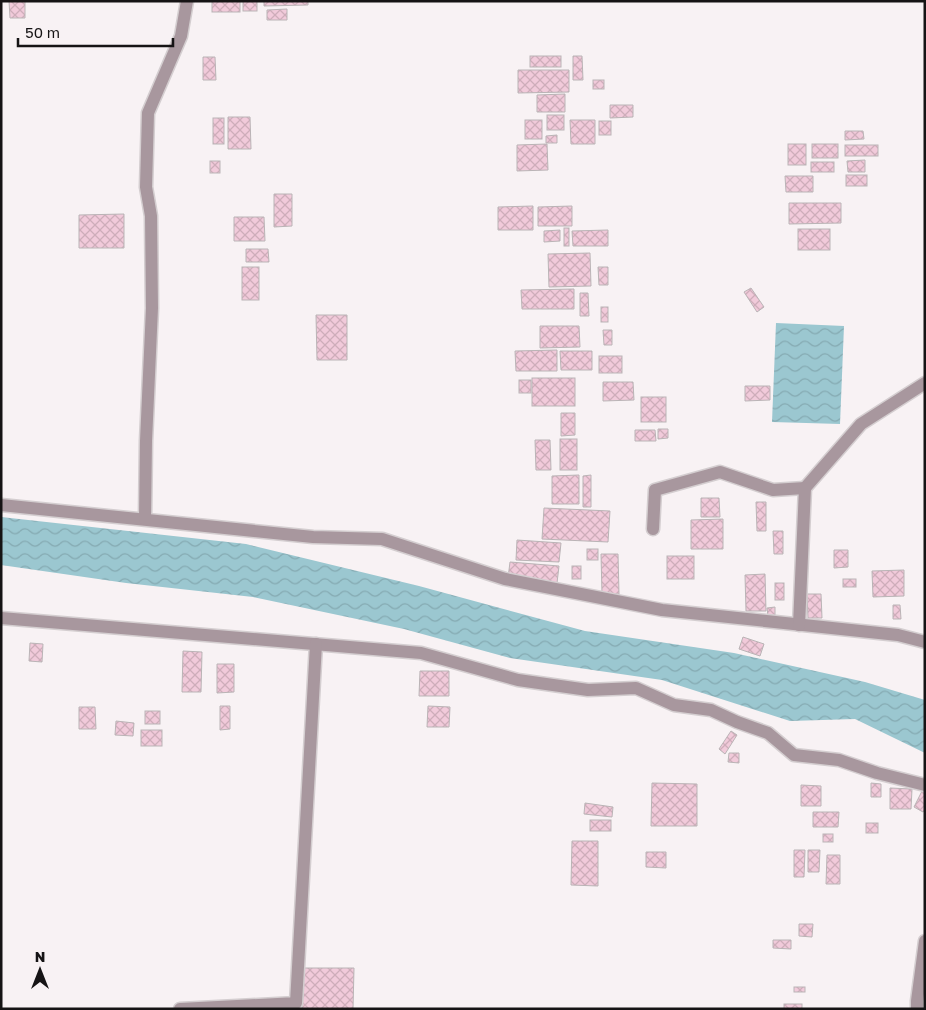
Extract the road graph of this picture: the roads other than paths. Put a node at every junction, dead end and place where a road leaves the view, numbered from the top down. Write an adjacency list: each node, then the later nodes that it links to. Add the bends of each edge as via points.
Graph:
1 (187, 1): 5 (street, via 181,36 148,113 146,187 151,225 152,308)
2 (925, 383): 3 (street, via 861,424)
3 (805, 488): 6 (street, via 773,490 720,472 655,490); 8 (street)
4 (1, 505): 5 (street)
5 (145, 519): 8 (street, via 313,537 382,539 505,580 662,610)
6 (653, 529)
7 (1, 618): 10 (street)
8 (799, 625): 9 (street, via 898,635)
9 (925, 642)
10 (316, 644): 11 (street, via 421,653 518,680 588,690 636,688 674,705 711,710 768,733 794,755 839,760 877,774); 13 (street, via 296,1003)
11 (925, 785)
12 (925, 941): 14 (street)
13 (180, 1009)
14 (917, 1009)

